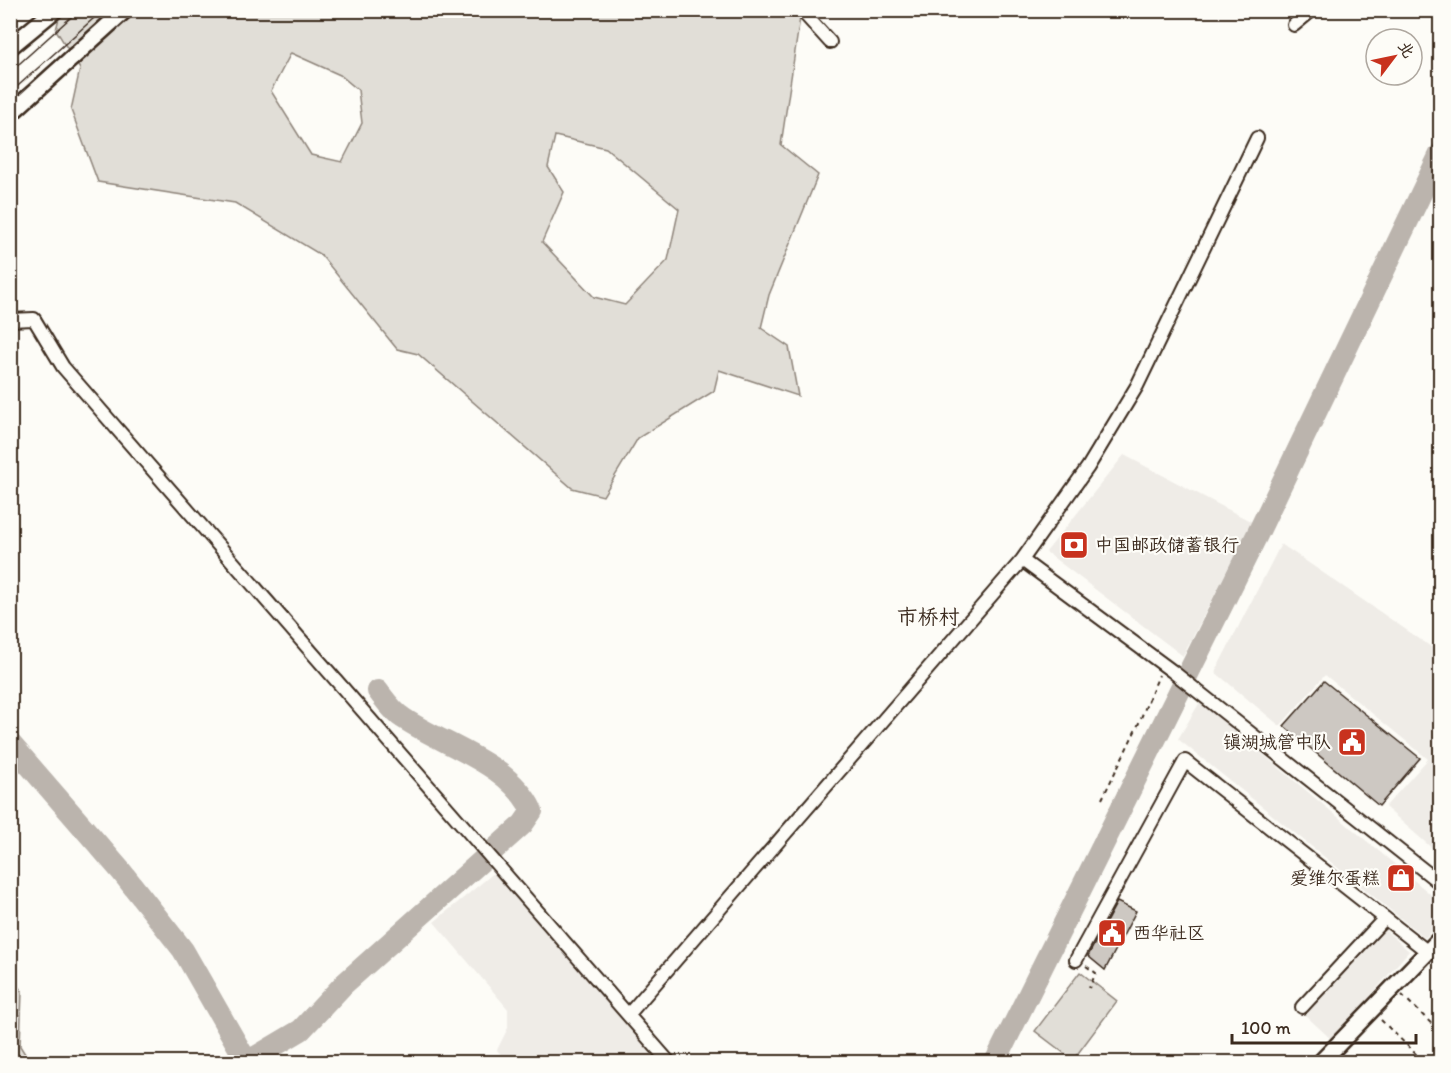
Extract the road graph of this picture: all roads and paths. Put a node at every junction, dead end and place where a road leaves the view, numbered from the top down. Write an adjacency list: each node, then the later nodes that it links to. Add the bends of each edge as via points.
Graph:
1 (55, 10): 7 (main road)
2 (125, 10): 8 (main road)
3 (801, 10): 6 (street)
4 (1312, 10): 5 (street)
5 (1294, 25)
6 (830, 42)
7 (10, 47)
8 (10, 114)
9 (1257, 138): 11 (street, via 1137,386 1088,467)
10 (10, 320): 23 (street, via 34,319 63,367)
11 (1022, 560): 12 (street); 23 (street)
12 (1168, 668): 13 (path); 14 (street)
13 (1102, 799)
14 (1440, 883)
15 (1385, 918): 17 (street); 18 (street, via 1185,761); 21 (street)
16 (1440, 939): 17 (main road)
17 (1428, 952): 19 (main road)
18 (1076, 960): 20 (path, via 1096,973)
19 (1394, 987): 22 (main road); 24 (path)
20 (1089, 988)
21 (1302, 1007)
22 (1371, 1011): 26 (main road); 27 (path)
23 (628, 1015): 25 (street)
24 (1440, 1032)
25 (669, 1062)
26 (1321, 1062)
27 (1424, 1062)

